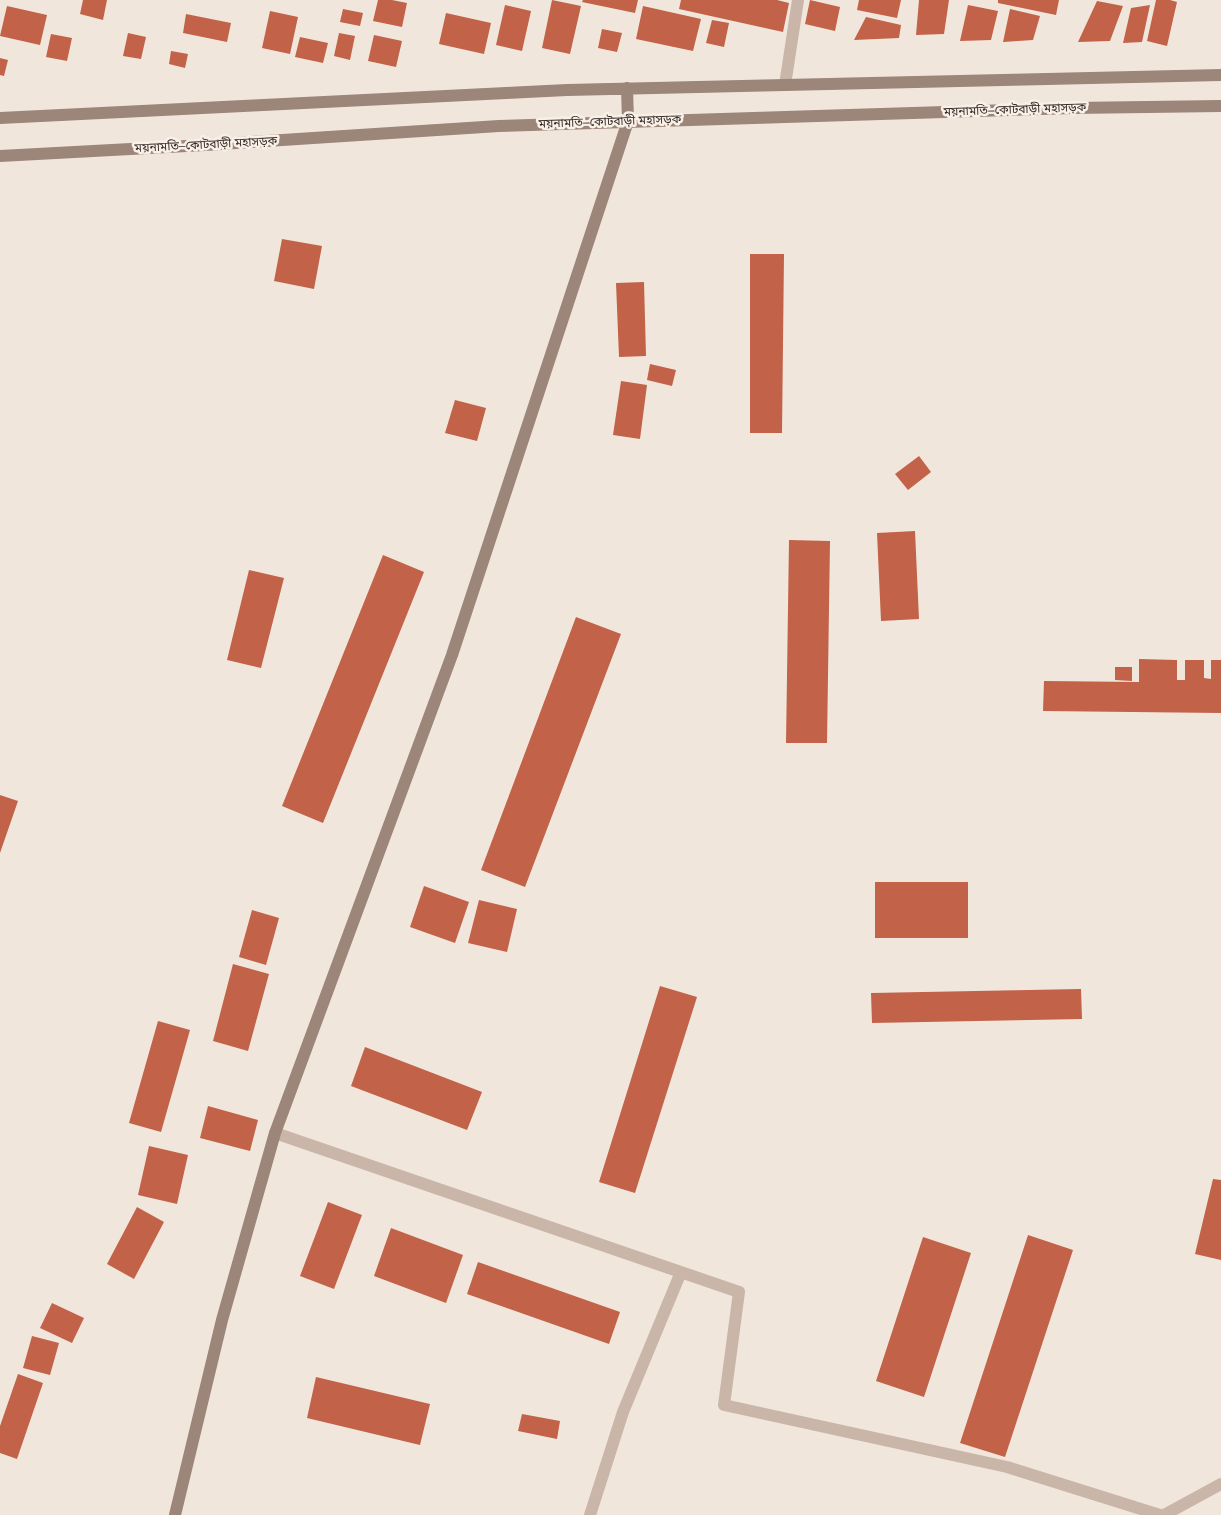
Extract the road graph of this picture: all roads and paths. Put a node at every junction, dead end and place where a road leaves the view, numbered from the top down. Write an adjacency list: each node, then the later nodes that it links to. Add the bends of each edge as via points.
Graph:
1 (798, 0): 3 (street)
2 (1221, 75): 3 (main road)
3 (785, 85): 4 (main road)
4 (627, 88): 6 (main road); 7 (main road)
5 (1221, 106): 7 (main road, ময়নামতি–কোটবাড়ী মহাসড়ক)
6 (0, 118)
7 (628, 121): 8 (main road, ময়নামতি–কোটবাড়ী মহাসড়ক); 9 (main road, via 452,655)
8 (0, 156)
9 (275, 1134): 10 (street); 12 (main road, via 222,1320)
10 (681, 1272): 13 (street, via 623,1412); 14 (street, via 739,1292 724,1405 1007,1467)
11 (1221, 1484): 15 (street)
12 (175, 1515)
13 (590, 1515)
14 (1160, 1515)
15 (1164, 1515)

